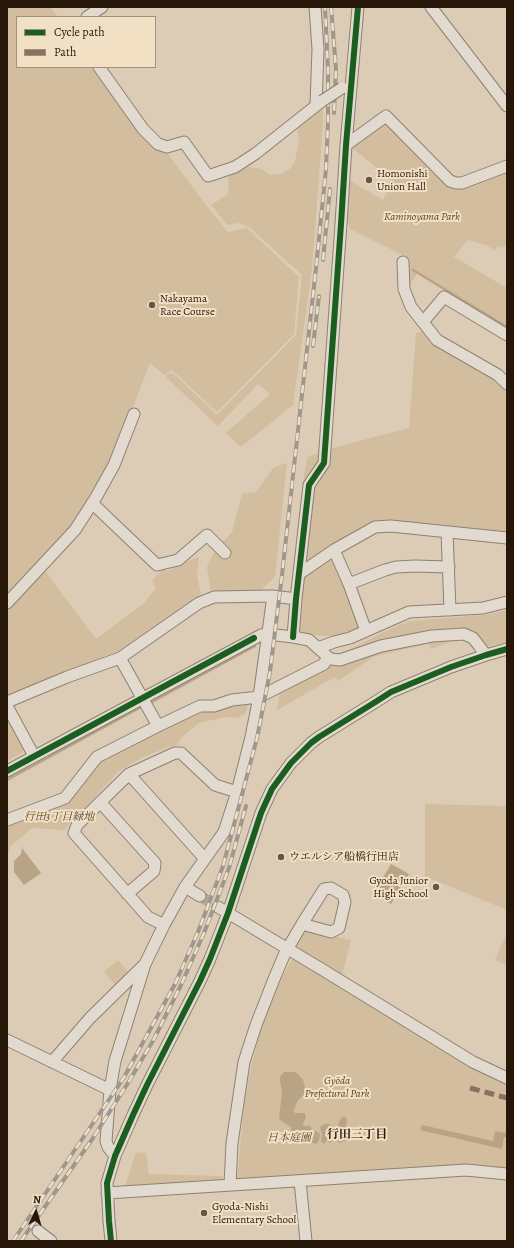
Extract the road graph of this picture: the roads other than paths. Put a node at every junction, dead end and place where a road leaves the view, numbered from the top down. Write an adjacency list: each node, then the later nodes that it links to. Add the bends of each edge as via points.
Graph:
1 (102, 7): 5 (street)
2 (315, 7): 8 (street)
3 (358, 7): 7 (street)
4 (431, 7): 9 (street)
5 (88, 16)
6 (100, 68): 8 (street, via 143,129 158,144 167,146 184,142 208,176 235,167 255,154)
7 (347, 85): 8 (street, bridge); 10 (street)
8 (319, 103)
9 (507, 106)
10 (346, 145): 11 (street, via 386,116 450,181 462,183); 23 (street, via 324,463 309,485)
11 (507, 166)
12 (403, 262): 13 (street, via 404,289 411,307)
13 (423, 322): 14 (street, via 444,297); 15 (street, via 437,340 498,375)
14 (507, 335)
15 (507, 384)
16 (134, 414): 17 (street, via 114,465)
17 (92, 503): 21 (street, via 157,565 178,560 207,535); 28 (street, via 75,530)
18 (447, 532): 19 (street); 20 (street, via 391,526 375,527); 22 (street)
19 (507, 538)
20 (334, 550): 23 (street); 24 (street)
21 (225, 553)
22 (449, 567): 24 (street, via 396,567); 29 (street)
23 (299, 574): 26 (street)
24 (349, 584): 30 (street)
25 (272, 596): 26 (street); 31 (street); 37 (street, via 214,597 203,601)
26 (296, 599): 32 (street)
27 (507, 602): 29 (street, via 483,608)
28 (7, 603)
29 (450, 610): 30 (street, via 409,612)
30 (366, 631): 33 (street)
31 (268, 634): 32 (street); 38 (street); 39 (street, via 254,638)
32 (293, 637): 33 (street, via 309,640)
33 (318, 648): 36 (street)
34 (507, 649): 35 (street)
35 (486, 655): 36 (street, via 473,638 464,634 432,636 381,646 340,660); 54 (street, via 391,692 311,743 291,763 266,800)
36 (328, 657): 38 (street, via 324,664)
37 (120, 658): 39 (street); 40 (street)
38 (259, 697): 42 (street, via 232,700 214,706 200,706); 46 (street)
39 (142, 698): 42 (street); 43 (street)
40 (7, 702)
41 (7, 706): 43 (street)
42 (158, 726): 48 (street, via 97,757 65,798)
43 (34, 756): 44 (street)
44 (7, 771)
45 (129, 774): 46 (street, via 175,753 181,753 215,785); 47 (street); 49 (street)
46 (237, 792): 49 (street, via 224,832)
47 (100, 802): 51 (street, via 77,825 74,833); 51 (street, via 155,863 154,871)
48 (7, 820)
49 (205, 859): 50 (street)
50 (185, 887): 52 (street); 56 (street)
51 (128, 894): 56 (street, via 148,917)
52 (200, 896)
53 (218, 907): 54 (street)
54 (228, 913): 57 (street); 63 (street, via 200,981 147,1085)
55 (302, 924): 57 (street)
56 (164, 925): 58 (street)
57 (288, 949): 61 (street, via 473,1062); 66 (street, via 256,1025 244,1062 232,1143)
58 (145, 964): 60 (street, via 90,1018); 62 (street, via 119,1048)
59 (7, 1040): 60 (street)
60 (52, 1062): 62 (street)
61 (507, 1078)
62 (110, 1090): 63 (street, via 106,1141)
63 (116, 1156): 67 (street, via 107,1183)
64 (507, 1174): 65 (street, via 466,1170)
65 (300, 1181): 66 (street); 71 (street)
66 (230, 1185): 67 (street)
67 (107, 1193): 69 (street)
68 (38, 1231): 70 (street)
69 (108, 1240)
70 (51, 1241)
71 (306, 1241)

